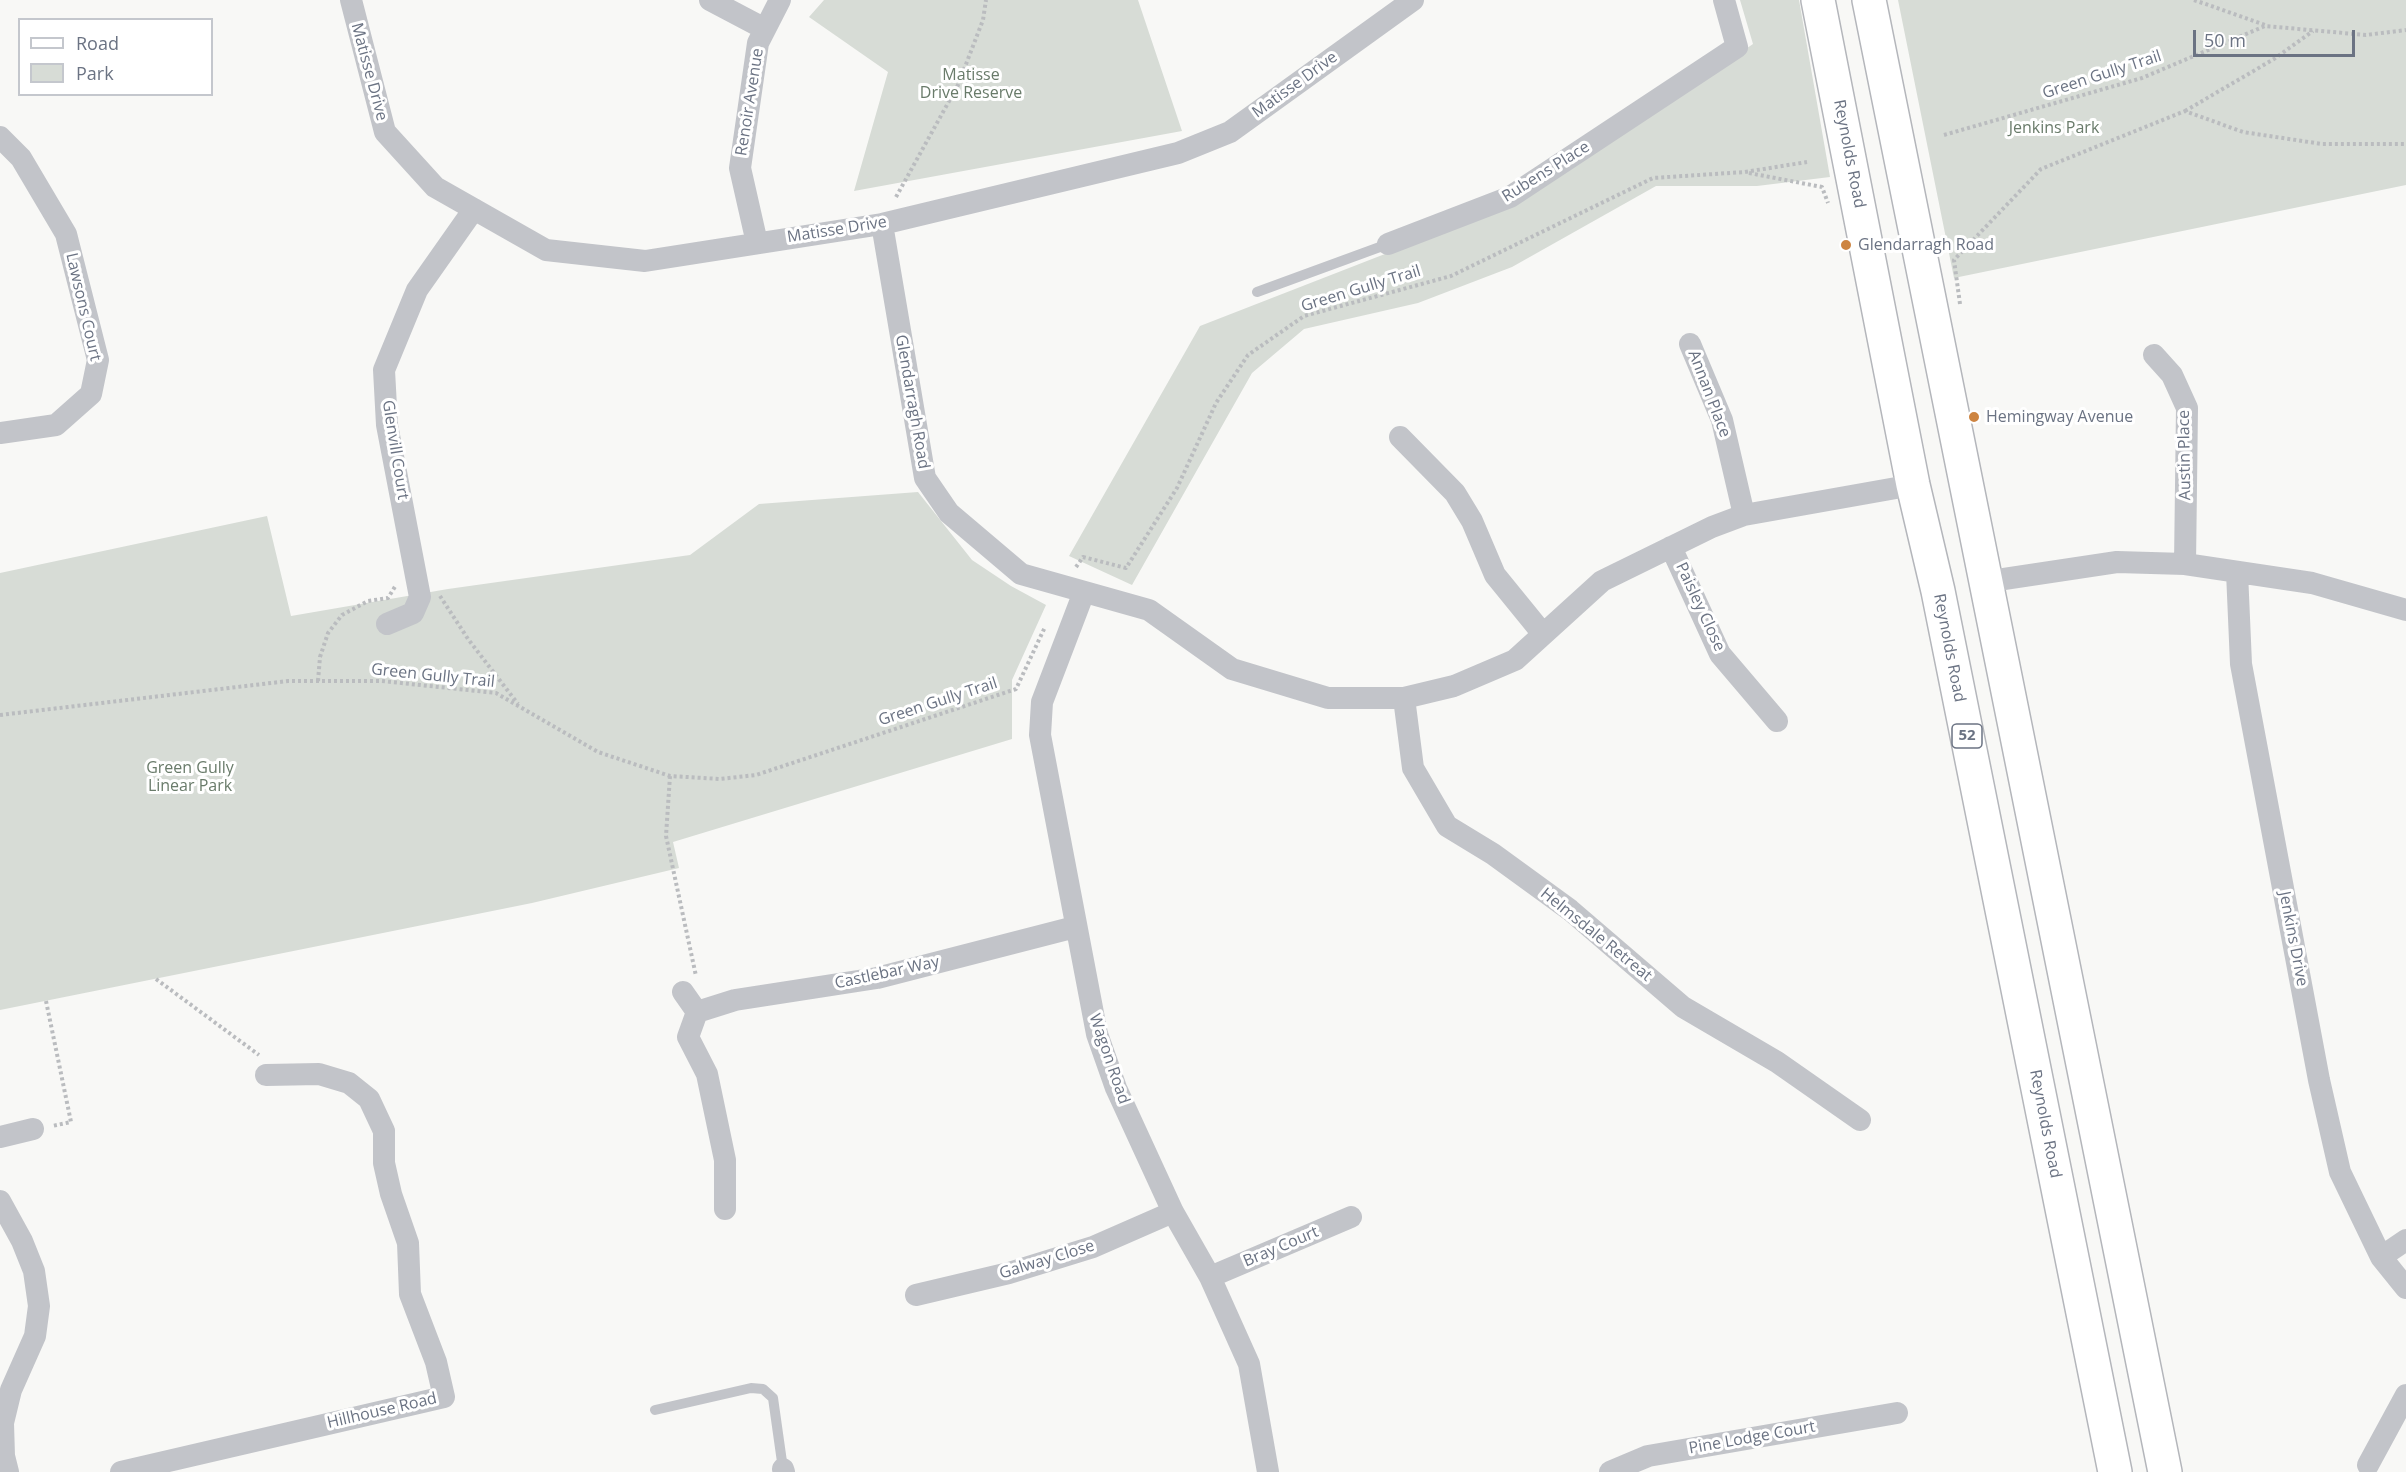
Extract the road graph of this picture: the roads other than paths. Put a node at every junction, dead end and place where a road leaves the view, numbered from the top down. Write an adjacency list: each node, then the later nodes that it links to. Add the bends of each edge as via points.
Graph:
1 (351, 0): 10 (street, Matisse Drive, via 384,132 435,187)
2 (710, 0): 8 (street)
3 (780, 0): 8 (street, Renoir Avenue)
4 (1413, 0): 11 (street, Matisse Drive, via 1230,132 1178,153)
5 (1724, 0): 13 (street, Rubens Place, via 1737,47 1510,197)
6 (1818, 0): 19 (main road, Reynolds Road / 52)
7 (1869, 0): 24 (main road)
8 (765, 29): 12 (street, Renoir Avenue, via 758,42 740,168)
9 (0, 137): 17 (street, Lawsons Court, via 21,158 66,234 98,360 92,394 56,425)
10 (474, 209): 12 (street, Matisse Drive, via 546,250 645,261); 28 (street, Glenvill Court, via 417,290 384,369 387,425 420,597 413,613)
11 (882, 224): 12 (street, Matisse Drive); 25 (street, Glendarragh Road, via 925,478 949,513 1022,574)
12 (757, 243)
13 (1388, 244): 14 (lane, Rubens Place)
14 (1257, 292)
15 (1689, 344): 20 (street, Annan Place, via 1722,420)
16 (2154, 355): 22 (street, Austin Place, via 2172,375 2187,408)
17 (0, 433)
18 (1400, 437): 29 (street, via 1455,493 1495,575)
19 (1913, 485): 20 (street, Glendarragh Road); 26 (main road, Reynolds Road / 52)
20 (1744, 515): 21 (street, Glendarragh Road)
21 (1671, 547): 29 (street, Glendarragh Road, via 1602,581); 31 (street, Paisley Close, via 1720,654)
22 (2185, 564): 23 (street); 24 (street, via 2117,562)
23 (2237, 572): 27 (street, via 2312,583); 44 (street, Jenkins Drive, via 2241,664 2319,1080 2340,1172)
24 (1984, 582): 26 (main road); 58 (main road)
25 (1074, 589): 30 (street, Glendarragh Road, via 1149,610 1232,669 1328,698); 32 (street, Wagon Road, via 1042,702 1040,735)
26 (1938, 591): 57 (main road, Reynolds Road / 52)
27 (2406, 610)
28 (387, 624)
29 (1543, 634): 30 (street, Glendarragh Road, via 1515,660 1454,687)
30 (1404, 698): 36 (street, Helmsdale Retreat, via 1413,768 1447,826 1570,910 1683,1007 1777,1062)
31 (1777, 721)
32 (1075, 927): 34 (street, Castlebar Way, via 876,978 735,1000); 41 (street, Wagon Road, via 1097,1034 1116,1088)
33 (682, 992): 34 (street)
34 (698, 1011): 40 (street, via 688,1036 707,1074 725,1160)
35 (276, 1075): 54 (street, Hillhouse Road, via 319,1074 349,1083 369,1099 384,1131 384,1163 408,1243 410,1294 436,1362 444,1397)
36 (1860, 1120)
37 (33, 1129): 38 (street)
38 (0, 1137)
39 (0, 1201): 53 (street, via 34,1271 39,1306 35,1336 11,1390 3,1424)
40 (725, 1209)
41 (1173, 1212): 45 (street, Wagon Road); 47 (street, Galway Close, via 1094,1247)
42 (1351, 1217): 45 (street, Bray Court)
43 (2406, 1240): 44 (street)
44 (2381, 1257): 46 (street, Jenkins Drive)
45 (1210, 1277): 55 (street, Wagon Road, via 1249,1364)
46 (2406, 1288)
47 (916, 1295)
48 (2406, 1395): 51 (street)
49 (655, 1410): 52 (lane, via 751,1388 763,1389 773,1398)
50 (1898, 1413): 56 (street, Pine Lodge Court, via 1648,1456)
51 (2368, 1465)
52 (784, 1471)
53 (8, 1472)
54 (121, 1472)
55 (1268, 1472)
56 (1610, 1472)
57 (2115, 1472)
58 (2165, 1472)

